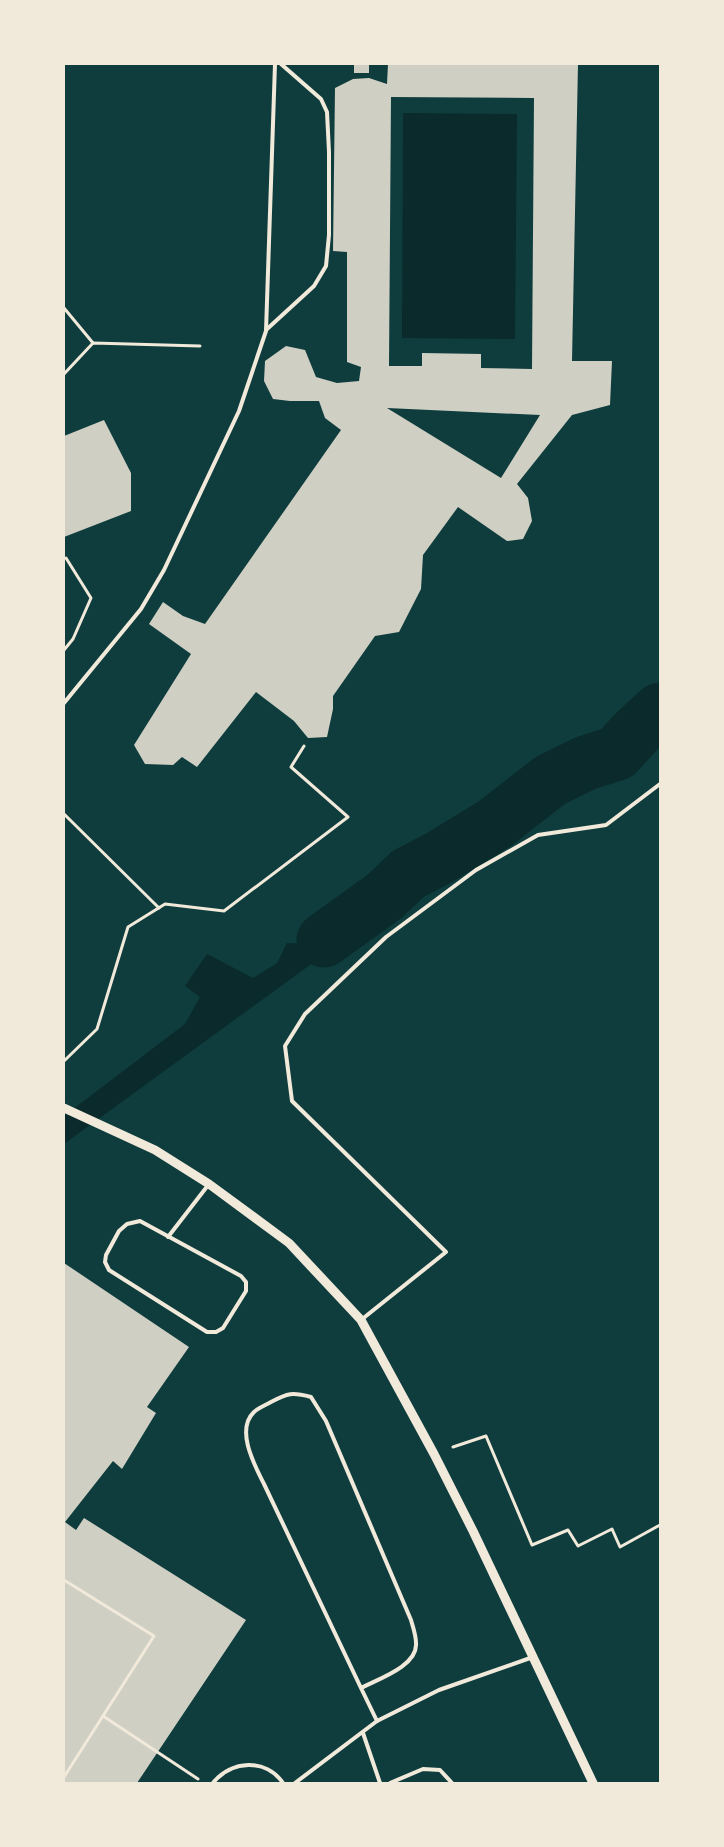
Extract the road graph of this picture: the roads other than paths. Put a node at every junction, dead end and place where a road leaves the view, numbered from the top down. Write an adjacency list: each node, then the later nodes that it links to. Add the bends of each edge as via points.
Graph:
1 (275, 64): 3 (lane)
2 (281, 64): 3 (lane, via 321,99 327,112 329,235 326,266 314,286)
3 (266, 331): 4 (lane, via 239,411 164,570 141,608)
4 (64, 703)
5 (660, 784): 9 (lane, via 606,826 538,835 476,870 386,938 305,1014 285,1046 292,1101 446,1252)
6 (64, 1108): 7 (street, via 155,1150)
7 (209, 1184): 8 (lane); 9 (street, via 289,1243)
8 (168, 1236): 8 (lane, via 241,1276 246,1282 246,1291 223,1328 216,1332 207,1332 109,1270 105,1262 119,1231 127,1224 140,1221)
9 (361, 1320): 10 (street, via 434,1454)
10 (533, 1657): 12 (lane, via 438,1690); 20 (street)
11 (361, 1688): 11 (lane, via 408,1663 417,1644 411,1620 326,1420 311,1397 294,1392 253,1412 246,1428 248,1451); 12 (lane)
12 (377, 1721): 13 (lane)
13 (363, 1733): 16 (lane); 17 (lane)
14 (213, 1783): 15 (lane, via 229,1769 242,1765 269,1769)
15 (283, 1783)
16 (295, 1783)
17 (380, 1783)
18 (390, 1783): 19 (lane, via 423,1769 440,1770)
19 (452, 1783)
20 (593, 1783)

